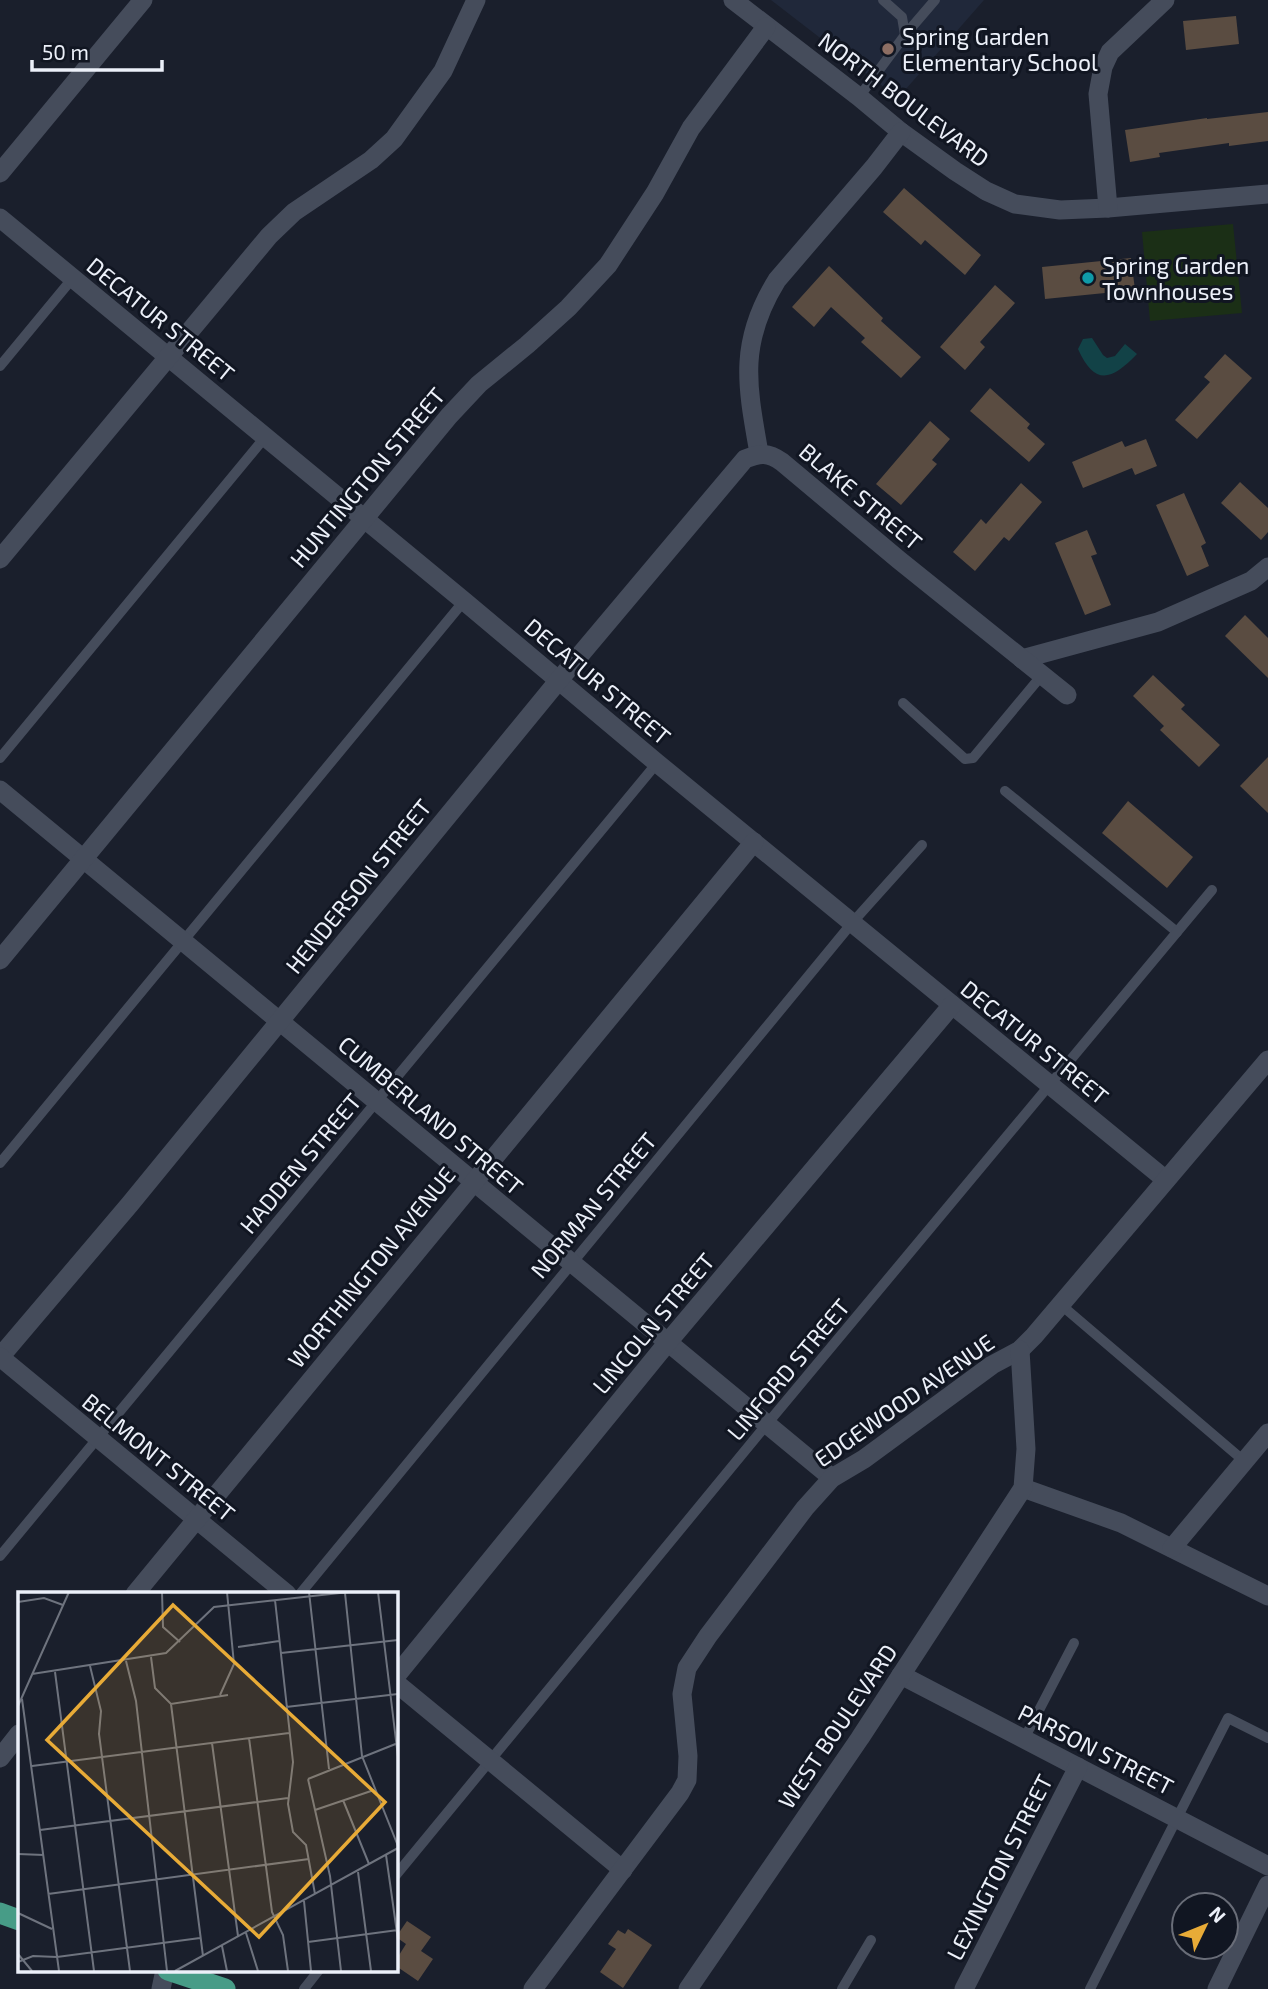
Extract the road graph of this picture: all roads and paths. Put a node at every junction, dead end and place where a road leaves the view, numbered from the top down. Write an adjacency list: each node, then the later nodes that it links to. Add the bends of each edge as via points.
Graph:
1 (143, 0): 11 (street)
2 (476, 0): 16 (street, via 443,71 394,139 294,212 269,236)
3 (733, 0): 7 (street, NORTH BOULEVARD)
4 (884, 0): 8 (lane, via 902,17)
5 (935, 0): 8 (lane)
6 (1165, 0): 13 (street, via 1110,52 1103,67 1098,94)
7 (766, 27): 9 (street, NORTH BOULEVARD); 20 (street, HUNTINGTON STREET, via 691,128 608,265 568,308 479,384)
8 (905, 35): 9 (lane)
9 (859, 97): 10 (street, NORTH BOULEVARD)
10 (901, 132): 13 (street, NORTH BOULEVARD, via 986,191 1015,204 1060,210); 19 (street, via 765,300 748,365)
11 (0, 173)
12 (1268, 194): 13 (street, NORTH BOULEVARD)
13 (1108, 208)
14 (0, 218): 15 (street, DECATUR STREET)
15 (72, 279): 16 (street, DECATUR STREET); 17 (lane)
16 (169, 357): 18 (street, DECATUR STREET); 21 (street)
17 (0, 366)
18 (266, 436): 20 (street, DECATUR STREET); 29 (lane)
19 (759, 453): 24 (street, BLAKE STREET, via 782,462); 26 (street, HENDERSON STREET, via 745,458)
20 (364, 518): 23 (street, DECATUR STREET); 35 (street, HUNTINGTON STREET)
21 (0, 559)
22 (1268, 567): 24 (street, via 1251,581 1158,622)
23 (464, 601): 26 (street, DECATUR STREET); 39 (lane)
24 (1022, 659): 25 (street, BLAKE STREET)
25 (1042, 675): 27 (street, BLAKE STREET); 28 (lane, via 973,758 965,760)
26 (559, 680): 30 (street, DECATUR STREET); 42 (street, HENDERSON STREET)
27 (1067, 695)
28 (903, 703)
29 (0, 758)
30 (657, 763): 33 (street, DECATUR STREET); 45 (lane, HADDEN STREET)
31 (0, 790): 35 (street, CUMBERLAND STREET)
32 (1005, 792): 38 (lane)
33 (754, 842): 37 (street, DECATUR STREET); 48 (street, WORTHINGTON AVENUE)
34 (922, 845): 37 (lane, NORMAN STREET)
35 (84, 860): 39 (street, CUMBERLAND STREET); 40 (street, HUNTINGTON STREET)
36 (1212, 890): 38 (lane, LINFORD STREET)
37 (852, 923): 41 (street, DECATUR STREET); 49 (lane, NORMAN STREET)
38 (1177, 932): 44 (lane, LINFORD STREET)
39 (182, 941): 42 (street, CUMBERLAND STREET); 46 (lane)
40 (0, 960)
41 (952, 1005): 44 (street, DECATUR STREET); 51 (street, LINCOLN STREET)
42 (279, 1020): 45 (street, CUMBERLAND STREET); 53 (street, HENDERSON STREET)
43 (1268, 1060): 47 (street, EDGEWOOD AVENUE)
44 (1049, 1086): 47 (street, DECATUR STREET); 54 (lane, LINFORD STREET)
45 (376, 1101): 48 (street, CUMBERLAND STREET); 56 (lane, HADDEN STREET)
46 (0, 1163)
47 (1166, 1180): 50 (street, EDGEWOOD AVENUE)
48 (473, 1181): 49 (street, CUMBERLAND STREET); 60 (street, WORTHINGTON AVENUE)
49 (571, 1262): 51 (street, CUMBERLAND STREET); 65 (lane, NORMAN STREET)
50 (1060, 1304): 52 (street, EDGEWOOD AVENUE); 57 (lane)
51 (668, 1342): 54 (street, CUMBERLAND STREET); 68 (street, LINCOLN STREET)
52 (1020, 1350): 58 (street, EDGEWOOD AVENUE); 59 (street, via 1026,1449)
53 (0, 1357): 56 (street, BELMONT STREET)
54 (767, 1424): 58 (street, CUMBERLAND STREET); 75 (lane, LINFORD STREET)
55 (1268, 1433): 57 (street)
56 (98, 1438): 60 (street, BELMONT STREET); 62 (lane, HADDEN STREET)
57 (1244, 1461): 61 (street)
58 (832, 1478): 79 (street, EDGEWOOD AVENUE, via 687,1668 682,1693 687,1780)
59 (1023, 1488): 61 (street, via 1121,1523); 69 (street, WEST BOULEVARD)
60 (196, 1519): 63 (street, WORTHINGTON AVENUE); 64 (street, BELMONT STREET)
61 (1172, 1548): 66 (street)
62 (0, 1556)
63 (137, 1592)
64 (285, 1592)
65 (302, 1592)
66 (1268, 1596)
67 (1074, 1643): 73 (lane)
68 (397, 1675)
69 (901, 1675): 73 (street, PARSON STREET); 88 (street, WEST BOULEVARD)
70 (397, 1684): 75 (street)
71 (18, 1735): 74 (street)
72 (1268, 1738): 77 (lane, via 1228,1718)
73 (1024, 1739): 76 (street, PARSON STREET)
74 (0, 1758)
75 (491, 1761): 79 (street); 80 (lane, LINFORD STREET)
76 (1078, 1768): 77 (street, PARSON STREET); 94 (street, LEXINGTON STREET)
77 (1177, 1819): 78 (street, PARSON STREET); 95 (lane)
78 (1268, 1866)
79 (623, 1870): 92 (street, EDGEWOOD AVENUE)
80 (397, 1874)
81 (1268, 1885): 96 (street)
82 (0, 1913): 83 (main road)
83 (18, 1920)
84 (871, 1940): 93 (lane)
85 (166, 1972): 89 (street)
86 (173, 1972): 90 (main road)
87 (317, 1972): 91 (lane)
88 (695, 1987)
89 (160, 1989)
90 (225, 1989)
91 (304, 1989)
92 (533, 1989)
93 (842, 1989)
94 (964, 1989)
95 (1090, 1989)
96 (1216, 1989)

